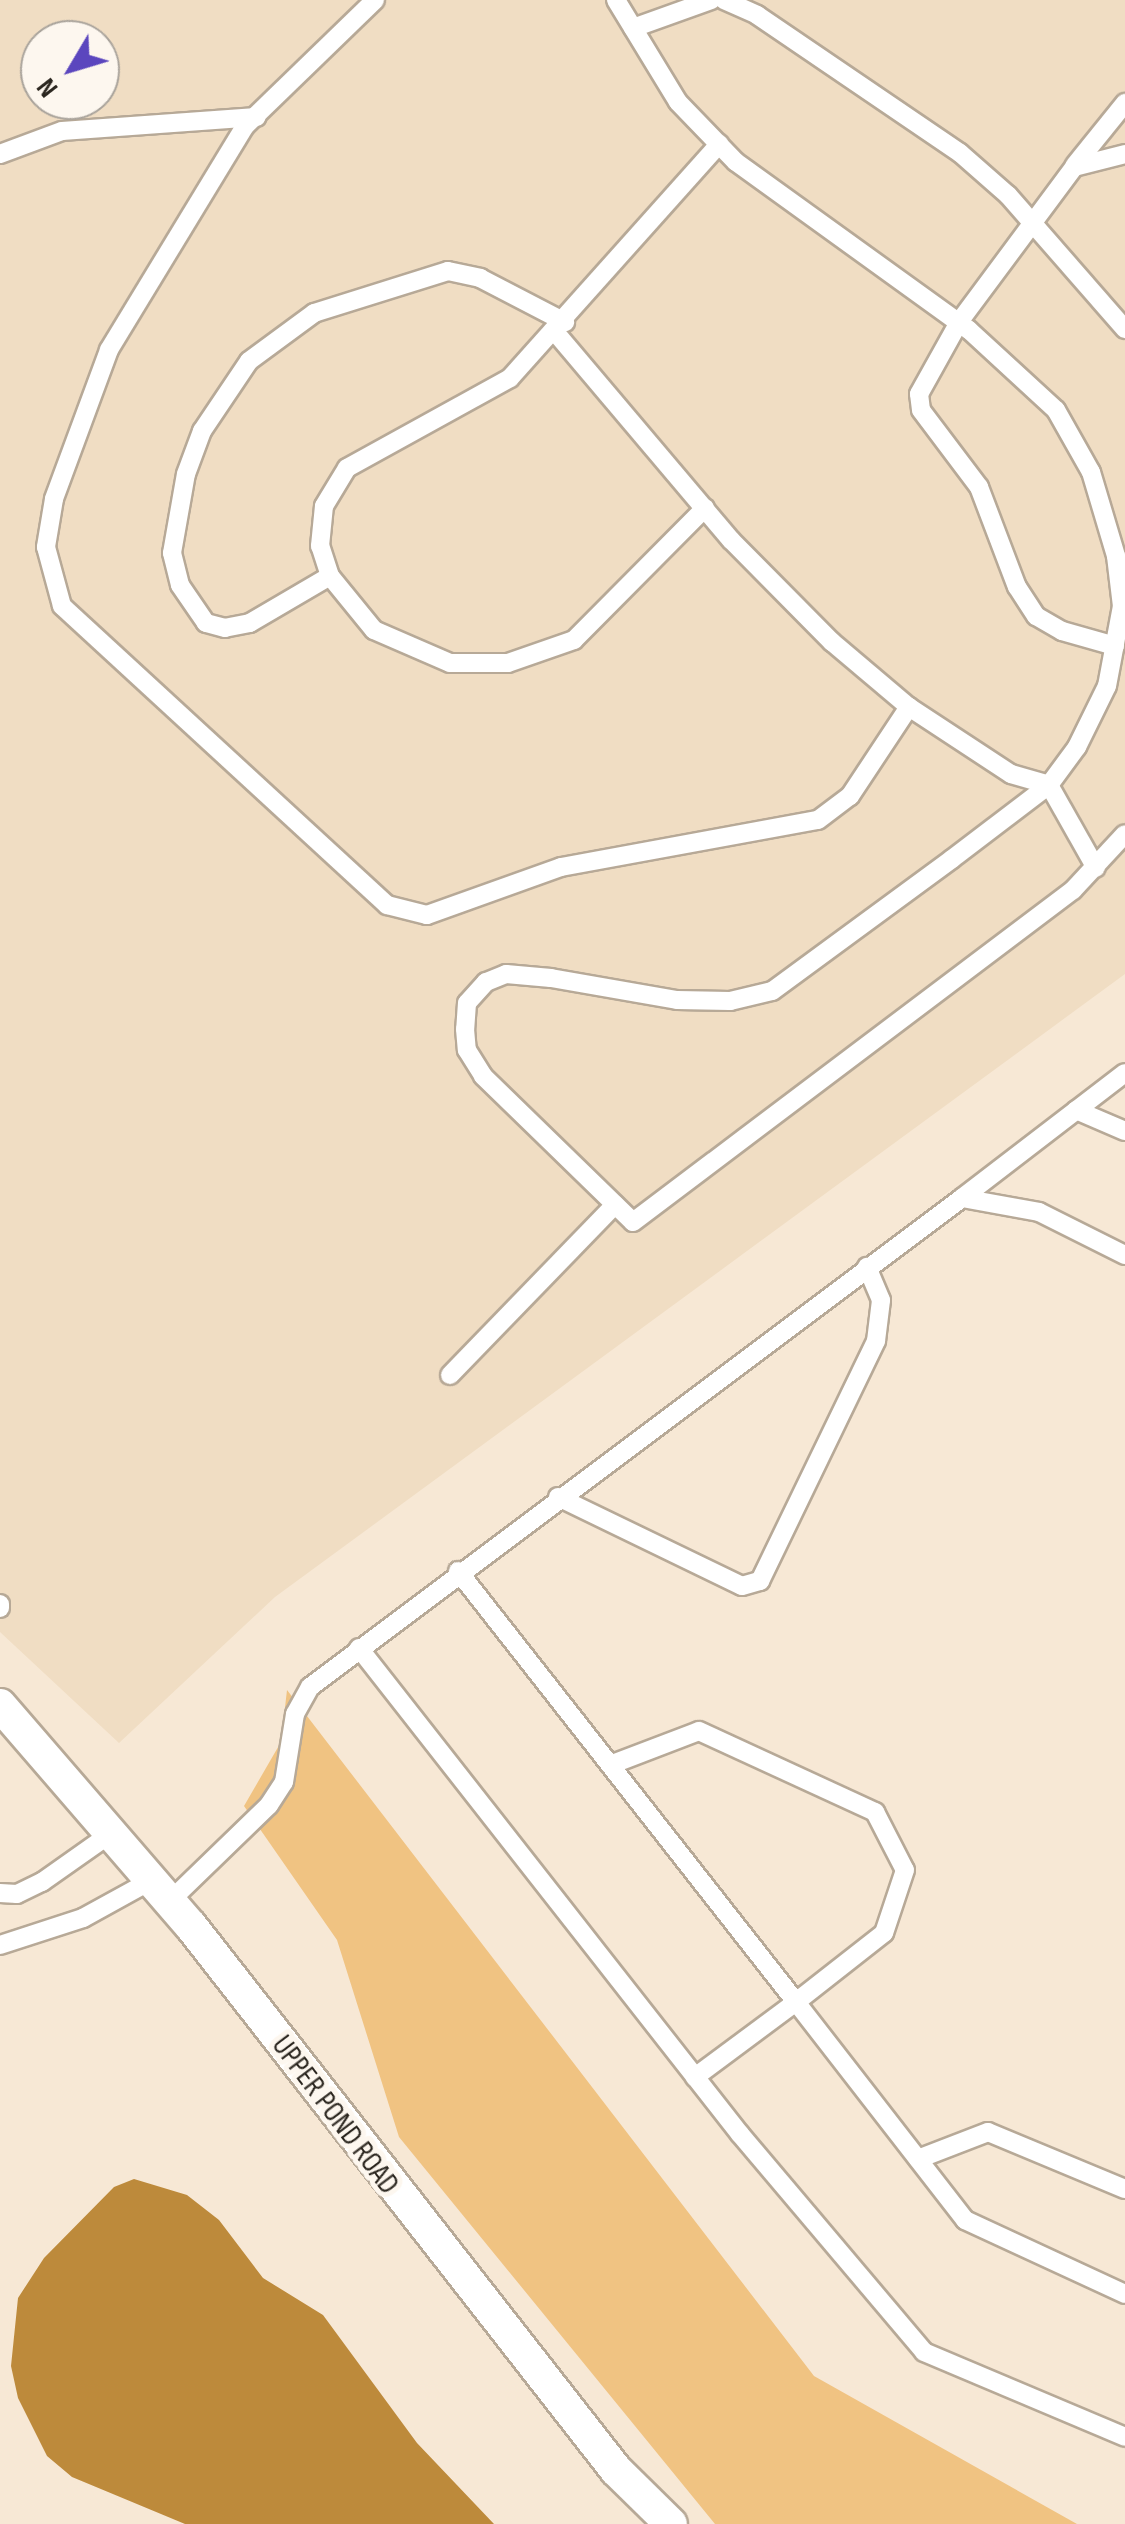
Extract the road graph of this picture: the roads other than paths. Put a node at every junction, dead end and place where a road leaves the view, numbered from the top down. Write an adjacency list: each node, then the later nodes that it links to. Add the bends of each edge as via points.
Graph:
1 (375, 0): 7 (lane)
2 (616, 0): 5 (lane)
3 (711, 0): 5 (lane)
4 (724, 0): 12 (lane, via 758,15 960,152)
5 (633, 28): 8 (lane, via 678,102)
6 (1125, 103): 11 (lane)
7 (256, 117): 9 (lane, via 62,131); 19 (lane, via 198,197 109,350 54,498 46,546 62,606 387,905 427,914 561,867 818,820 850,796)
8 (719, 144): 13 (lane); 14 (lane)
9 (0, 154)
10 (1125, 154): 11 (lane)
11 (1074, 166): 12 (lane)
12 (1032, 223): 13 (lane); 15 (lane)
13 (959, 322): 18 (lane, via 1018,368 1056,410 1092,472 1118,573 1122,606); 18 (lane, via 924,376 921,410 979,486 1017,587 1036,616 1062,632)
14 (561, 328): 16 (lane); 17 (lane, via 510,378 347,468 324,506 320,546); 17 (lane, via 480,278 448,271 314,313 250,361 202,431 186,474 172,554 180,586 206,623 225,628 250,623)
15 (1125, 328)
16 (704, 508): 17 (lane, via 574,640 508,663 450,663 414,652 374,630); 19 (lane, via 832,642)
17 (330, 576)
18 (1114, 646): 20 (lane, via 1107,686)
19 (909, 707): 20 (lane, via 1011,774)
20 (1049, 785): 22 (lane); 27 (lane, via 772,991 730,1001 677,1000 551,978 506,974 486,982 467,1003 467,1050 482,1076)
21 (1125, 834): 22 (lane)
22 (1096, 868): 27 (lane, via 633,1222)
23 (1125, 1073): 24 (lane)
24 (1076, 1110): 25 (lane); 26 (lane)
25 (1125, 1131)
26 (962, 1198): 28 (lane, via 1039,1212); 29 (lane)
27 (615, 1206): 30 (lane)
28 (1125, 1255)
29 (867, 1267): 31 (lane); 31 (lane, via 881,1300 876,1341 760,1581 742,1586)
30 (450, 1375)
31 (558, 1498): 32 (lane)
32 (458, 1570): 33 (lane); 35 (lane)
33 (359, 1648): 37 (lane, via 303,1700 284,1782 269,1806); 41 (lane)
34 (0, 1705): 36 (street, UPPER POND ROAD)
35 (610, 1766): 40 (lane); 40 (lane, via 699,1731 876,1812 904,1870 884,1933)
36 (113, 1832): 37 (street, UPPER POND ROAD); 38 (lane, via 42,1882)
37 (161, 1890): 39 (lane); 46 (street, UPPER POND ROAD, via 604,2455)
38 (0, 1893)
39 (0, 1945)
40 (796, 2002): 41 (lane); 42 (lane)
41 (695, 2077): 45 (lane, via 924,2352)
42 (918, 2159): 43 (lane, via 988,2132); 44 (lane, via 964,2220)
43 (1125, 2189)
44 (1125, 2294)
45 (1124, 2432)
46 (671, 2524)

